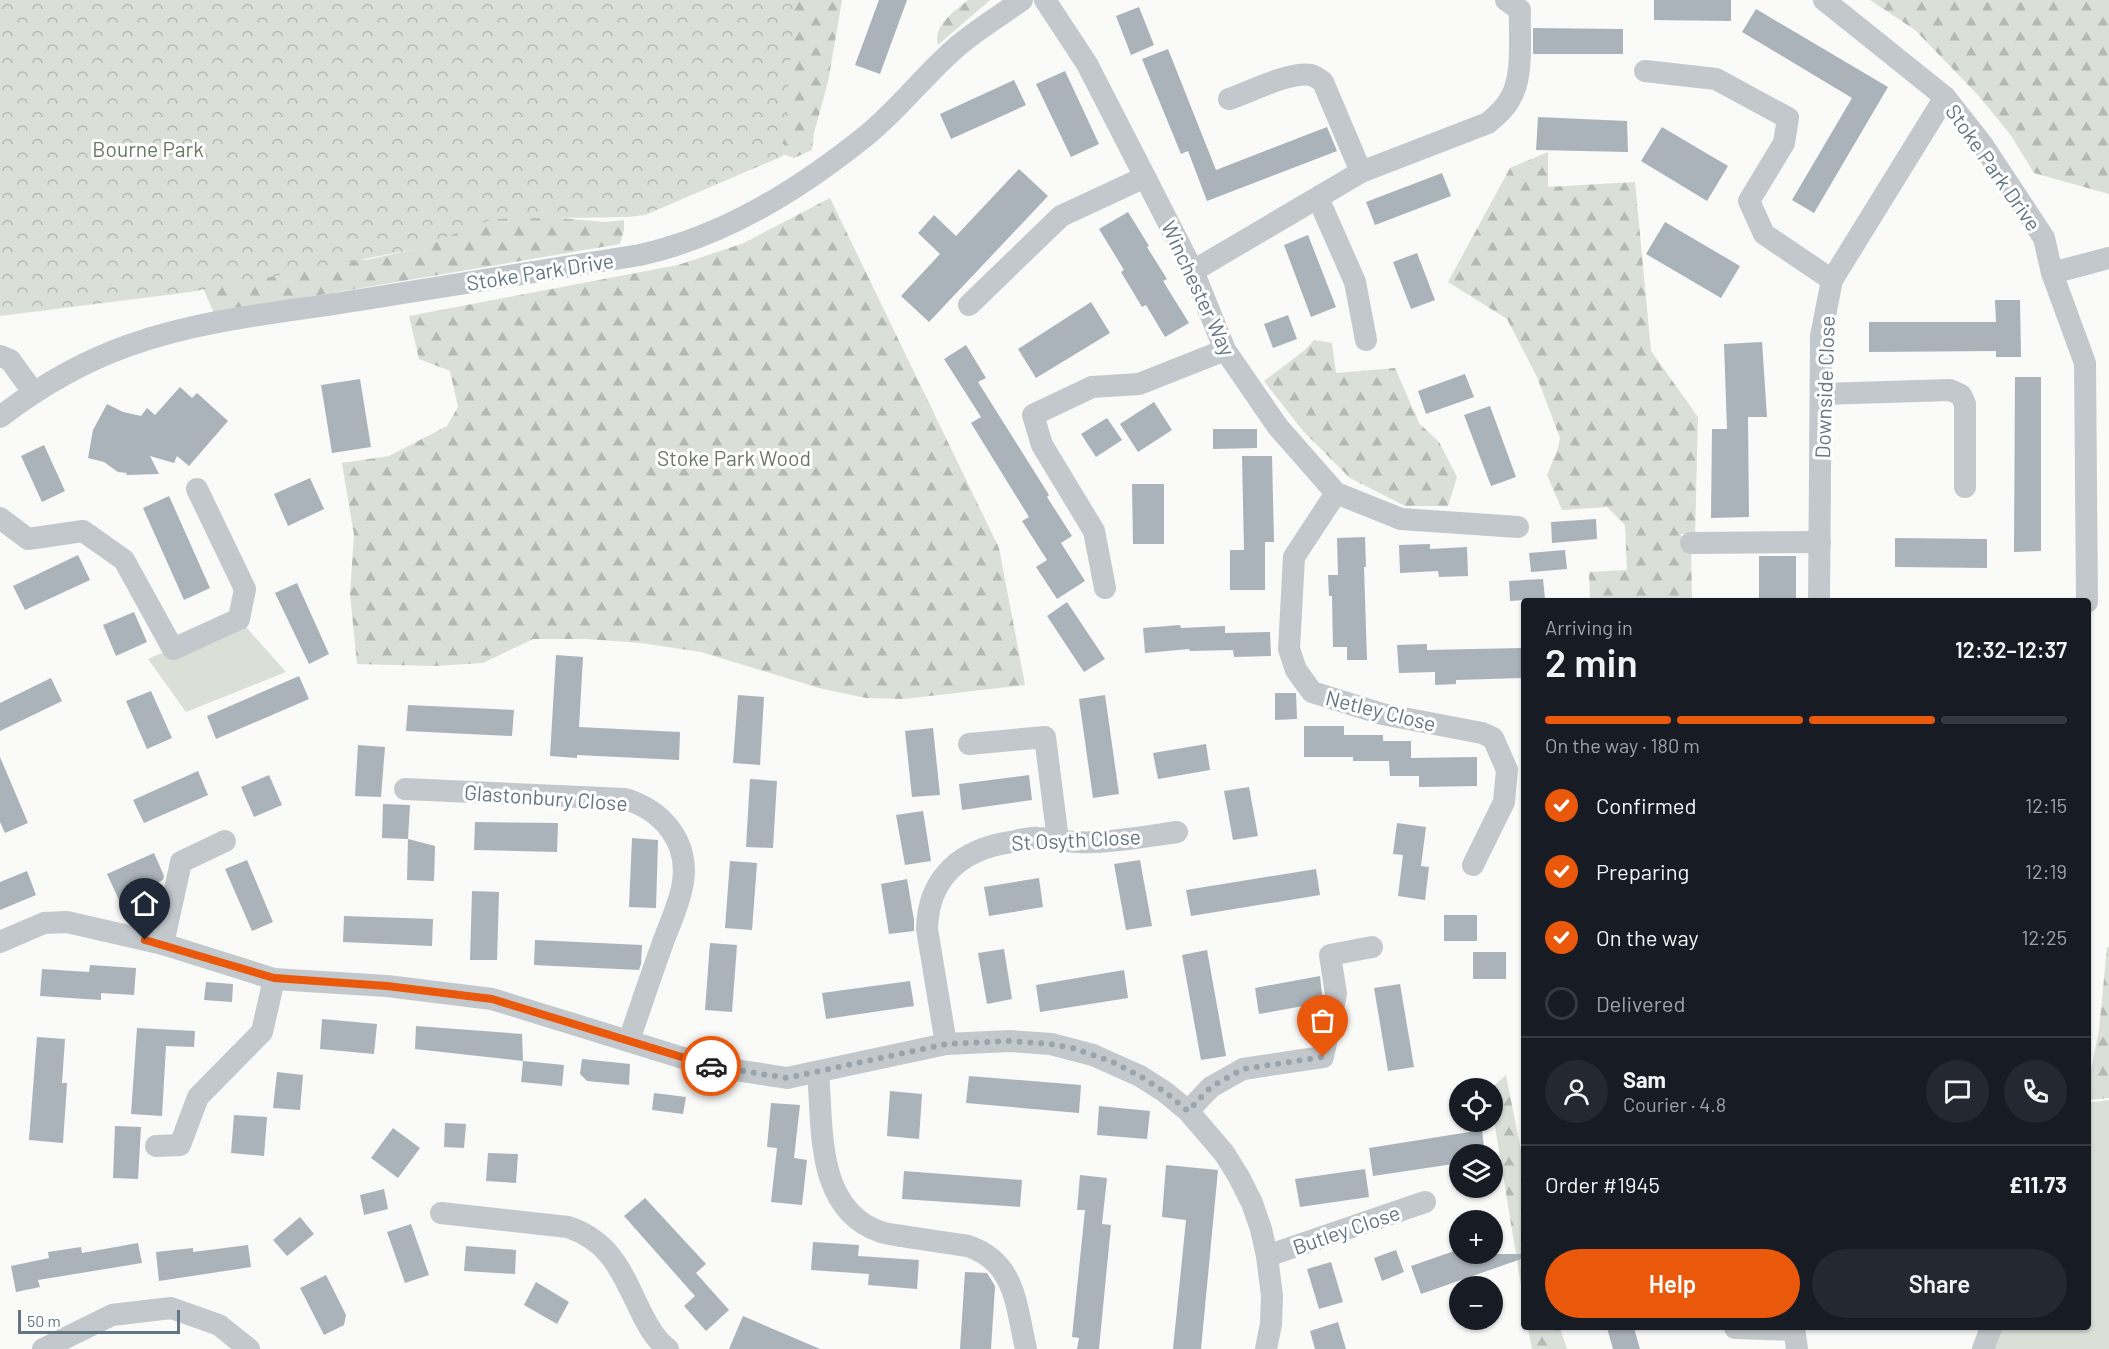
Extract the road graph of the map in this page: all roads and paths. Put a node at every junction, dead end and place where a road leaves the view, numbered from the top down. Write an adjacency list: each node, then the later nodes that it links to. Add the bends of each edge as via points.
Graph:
1 (1022, 0): 19 (street, Stoke Park Drive, via 959,45 869,133 808,179 746,216 672,248 192,328 121,348)
2 (1044, 0): 9 (street, Winchester Way, via 1087,64)
3 (1824, 0): 6 (street, Stoke Park Drive)
4 (1520, 3): 8 (street, via 1518,81 1502,111 1488,123)
5 (1645, 71): 14 (street, via 1716,79 1788,118 1784,143 1749,201 1764,234)
6 (1944, 97): 13 (street, Stoke Park Drive, via 1982,144 2044,238); 14 (street, Downside Close)
7 (1229, 99): 8 (street, via 1284,79 1313,75 1323,82)
8 (1361, 172): 10 (street)
9 (1145, 177): 12 (street, Winchester Way); 15 (street, via 1061,216)
10 (1318, 198): 12 (street); 16 (street, via 1355,282)
11 (2109, 258): 13 (street)
12 (1193, 271): 17 (street, Winchester Way)
13 (2052, 273): 31 (street, Stoke Park Drive, via 2085,363)
14 (1832, 280): 20 (street, Downside Close, via 1821,336)
15 (969, 305)
16 (1366, 340)
17 (1225, 350): 24 (street, Winchester Way, via 1278,427); 29 (street, via 1139,384 1092,387 1033,415 1042,445 1094,531)
18 (0, 356): 19 (street, via 10,360)
19 (34, 393): 21 (street, Stoke Park Drive)
20 (1822, 394): 22 (street, via 1950,390 1960,396 1965,404); 27 (street, Downside Close)
21 (0, 417)
22 (1965, 487)
23 (197, 489): 25 (street, via 244,589 239,619 173,649 124,560 83,531 28,538)
24 (1336, 493): 26 (street, Winchester Way, via 1401,519); 37 (street, Netley Close, via 1294,557 1289,649 1296,670 1312,692 1382,714 1492,738 1507,770 1504,802)
25 (0, 518)
26 (1518, 527)
27 (1820, 542): 28 (street); 30 (street, Downside Close)
28 (1691, 543)
29 (1105, 588)
30 (1819, 598)
31 (2087, 598)
32 (969, 744): 35 (street, via 1045,737)
33 (405, 789): 42 (street, Glastonbury Close, via 625,799 647,808 665,822 682,856 683,884)
34 (1177, 832): 35 (street, St Osyth Close, via 1094,842)
35 (1058, 840): 43 (street, St Osyth Close, via 1036,838 990,845 957,863 935,890 927,929)
36 (225, 841): 39 (street, via 181,862)
37 (1473, 865)
38 (0, 942): 39 (street, via 44,923 67,922)
39 (163, 944): 41 (street)
40 (1372, 947): 45 (street, via 1330,955 1336,994 1323,1057 1243,1069 1211,1087)
41 (274, 978): 42 (street, via 492,999); 46 (street, via 262,1032 198,1097 180,1145)
42 (629, 1040): 44 (street, via 709,1066 787,1078)
43 (946, 1044): 44 (street); 45 (street, via 1010,1041 1072,1048 1140,1076)
44 (818, 1072): 56 (street, via 825,1164 840,1201 859,1220 882,1233 968,1246 995,1260 1013,1289)
45 (1188, 1111): 49 (street, via 1239,1177 1252,1203)
46 (156, 1146)
47 (1425, 1202): 49 (street, Butley Close)
48 (441, 1213): 55 (street, via 568,1227 589,1236 614,1259 654,1335)
49 (1267, 1256): 57 (street, via 1272,1296)
50 (1751, 1330): 52 (street)
51 (1990, 1330): 58 (street)
52 (1795, 1335)
53 (43, 1349): 54 (street, via 112,1315 171,1308 219,1325)
54 (249, 1349)
55 (668, 1349)
56 (1026, 1349)
57 (1266, 1349)
58 (1983, 1349)

